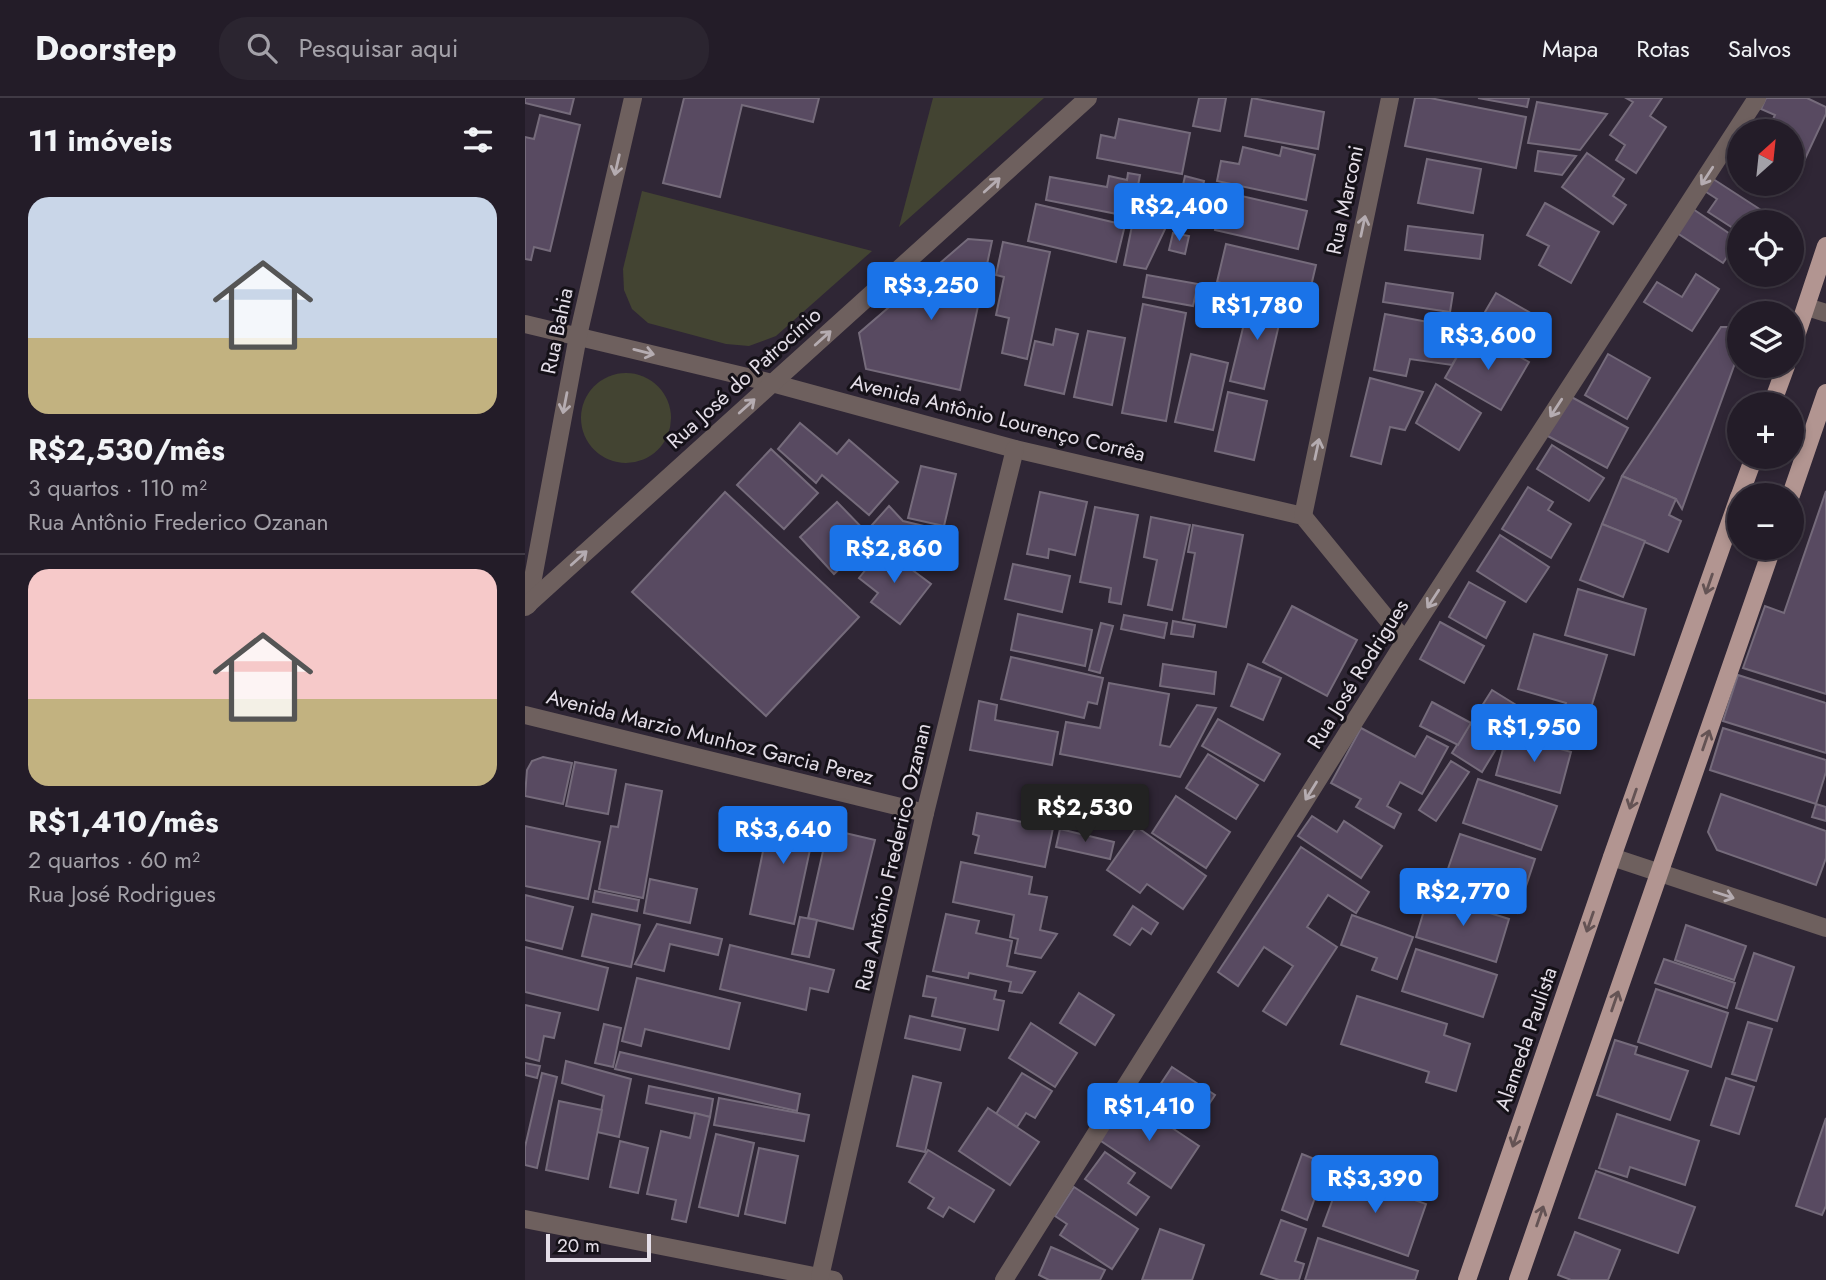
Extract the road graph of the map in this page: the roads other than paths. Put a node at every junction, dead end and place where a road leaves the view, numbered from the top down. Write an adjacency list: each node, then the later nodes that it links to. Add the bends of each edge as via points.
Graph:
1 (633, 98): 10 (street, Rua Bahia, one-way to 10)
2 (1088, 98): 11 (street, Rua José do Patrocínio, one-way to 2)
3 (1390, 98): 15 (street, Rua Marconi, one-way to 3)
4 (1758, 98): 19 (street, Rua José Rodrigues, one-way to 19)
5 (1826, 246): 6 (main road)
6 (1807, 307): 7 (street); 8 (main road)
7 (1826, 313)
8 (1804, 315)
9 (525, 324): 10 (street, Avenida Antônio Lourenço Corrêa)
10 (578, 336): 11 (street, Avenida Antônio Lourenço Corrêa, one-way to 11); 18 (street, Rua Bahia, one-way to 18)
11 (772, 383): 13 (street, Avenida Antônio Lourenço Corrêa); 18 (street, Rua José do Patrocínio, one-way to 11)
12 (1826, 393): 14 (main road)
13 (1015, 449): 15 (street, Avenida Antônio Lourenço Corrêa); 21 (street, Rua Antônio Frederico Ozanan)
14 (1795, 483)
15 (1303, 516): 19 (street)
16 (1727, 533): 22 (main road, Alameda Paulista, one-way to 22)
17 (1768, 560): 23 (main road, one-way to 17)
18 (526, 609)
19 (1405, 641): 27 (street, Rua José Rodrigues, one-way to 27)
20 (525, 715): 21 (street, Avenida Marzio Munhoz Garcia Perez)
21 (925, 813): 26 (street, Rua Antônio Frederico Ozanan)
22 (1612, 858): 23 (street); 28 (main road, Alameda Paulista, one-way to 28)
23 (1660, 874): 24 (street, one-way to 24); 29 (main road, one-way to 23)
24 (1826, 928)
25 (525, 1219): 26 (street)
26 (827, 1278)
27 (1004, 1280)
28 (1467, 1280)
29 (1518, 1280)

